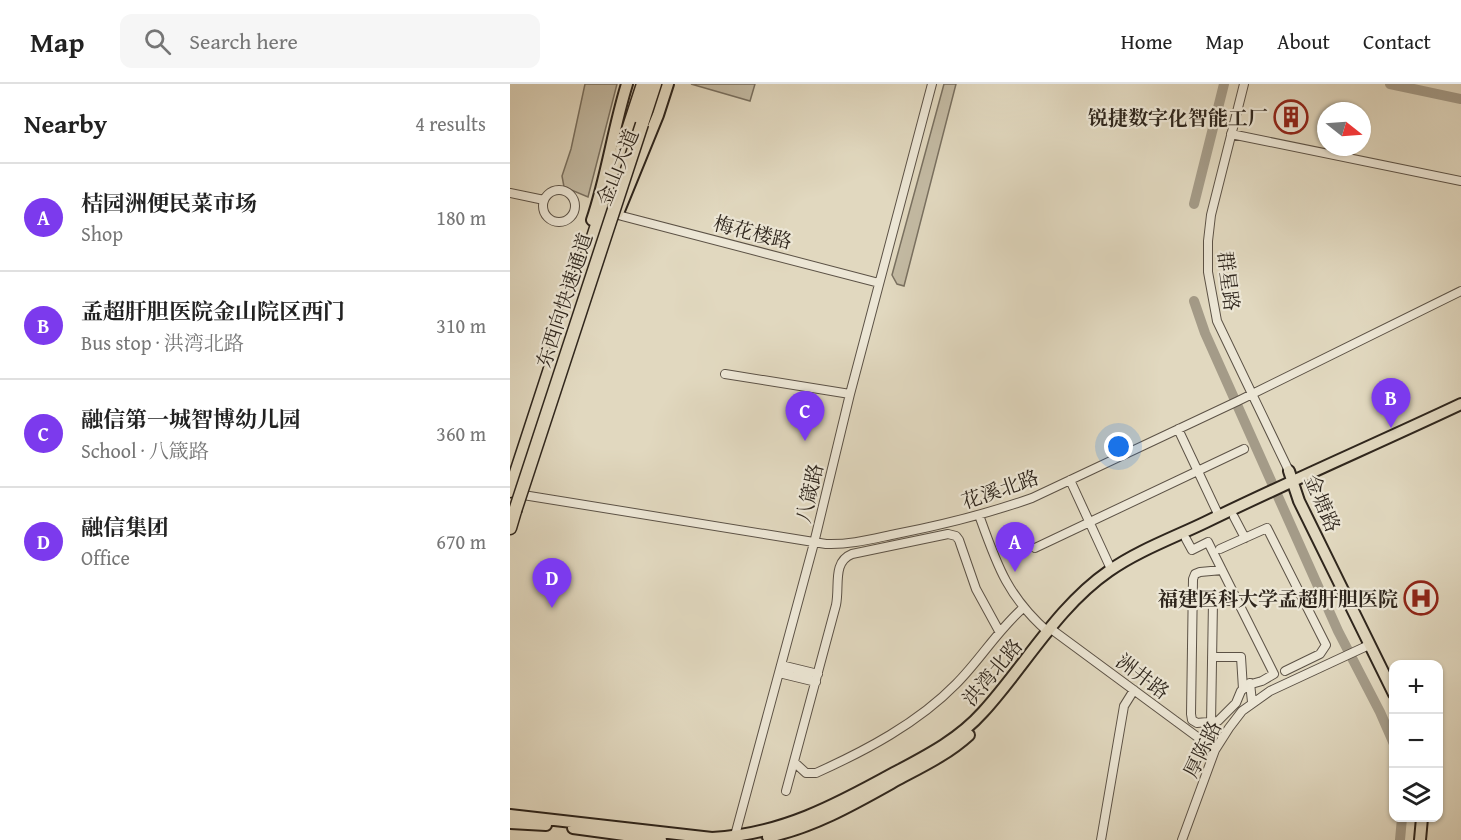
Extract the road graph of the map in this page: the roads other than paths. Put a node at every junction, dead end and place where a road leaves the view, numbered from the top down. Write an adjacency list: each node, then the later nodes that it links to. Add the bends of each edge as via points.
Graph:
1 (627, 84): 24 (main road, 金山大道, via 594,214)
2 (643, 84): 7 (highway, 东西向快速通道)
3 (655, 84): 7 (highway, 东西向快速通道)
4 (668, 84): 12 (main road, 金山大道)
5 (932, 84): 13 (street, 八箴路)
6 (1244, 84): 8 (street, 群星路)
7 (636, 122): 27 (highway, 东西向快速通道); 34 (highway, 东西向快速通道, bridge)
8 (1231, 134): 9 (street); 17 (street, 群星路, via 1211,214 1208,272 1217,321)
9 (1461, 181)
10 (510, 193): 11 (street)
11 (544, 200): 11 (street, via 545,212 552,220 562,222 573,213 575,200 565,191 554,191)
12 (618, 214): 13 (street, 梅花楼路); 29 (main road, 金山大道)
13 (879, 283): 16 (street, 八箴路)
14 (1461, 291): 17 (street, 花溪北路)
15 (725, 374): 16 (street)
16 (850, 394): 40 (street, 八箴路)
17 (1253, 394): 20 (street, 花溪北路); 23 (street, 群星路)
18 (1461, 404): 26 (main road, 洪湾北路)
19 (1461, 411): 26 (main road, 洪湾北路)
20 (1178, 429): 22 (street); 25 (street, 花溪北路)
21 (1245, 449): 22 (street)
22 (1198, 471): 31 (street); 33 (street)
23 (1289, 471): 26 (main road, 金塘路)
24 (510, 473)
25 (1070, 480): 30 (street, 花溪北路, via 1032,498); 33 (street)
26 (1296, 484): 28 (main road, 洪湾北路); 50 (main road, 金塘路, via 1299,501); 53 (main road, 金塘路)
27 (510, 492): 29 (street, 花溪北路)
28 (1275, 494): 31 (main road, 洪湾北路); 32 (main road, 洪湾北路)
29 (524, 495): 36 (main road, 金山大道); 40 (street, 花溪北路)
30 (979, 515): 35 (street, 花溪北路); 47 (street, 洲井路, via 998,567)
31 (1219, 516): 44 (main road, 洪湾北路)
32 (1234, 516): 37 (street); 38 (main road, 洪湾北路)
33 (1090, 523): 42 (street); 44 (street)
34 (510, 528)
35 (908, 532): 39 (street); 40 (street, 花溪北路, via 851,543); 41 (street)
36 (510, 537)
37 (1245, 538): 43 (street); 54 (street, via 1268,528 1325,642 1320,654)
38 (1186, 539): 45 (street, via 1192,550 1208,542); 49 (main road, 洪湾北路, via 1109,578)
39 (915, 541): 41 (street); 48 (street, via 948,534 957,538 976,589)
40 (814, 543): 52 (street, 八箴路)
41 (906, 543): 55 (street, via 852,554 842,560 837,600)
42 (1035, 548)
43 (1220, 549)
44 (1111, 569): 49 (main road, 洪湾北路, via 1083,593)
45 (1222, 570): 46 (street); 60 (street, via 1197,573 1193,579 1191,717 1195,722)
46 (1237, 601): 51 (street, via 1213,601); 57 (street, via 1274,674)
47 (1023, 608): 48 (street); 49 (street, 洲井路)
48 (999, 631): 62 (street, via 947,693 898,730 816,773 806,772)
49 (1052, 631): 58 (street, 洲井路); 69 (main road, 洪湾北路, via 983,712 942,747 814,815); 71 (main road, 洪湾北路, via 988,716 943,756 816,822)
50 (1369, 645): 56 (main road, 金塘路); 59 (street, 厚陈路)
51 (1212, 657): 57 (street, via 1241,657); 60 (street)
52 (780, 669): 55 (street); 69 (street, 八箴路)
53 (1389, 669)
54 (1285, 671)
55 (817, 678): 62 (street)
56 (1389, 684)
57 (1246, 686): 59 (street); 60 (street, via 1236,704)
58 (1134, 690): 61 (street, 洲井路); 72 (street, via 1124,706)
59 (1252, 702): 61 (street, 厚陈路, via 1235,719)
60 (1211, 723)
61 (1215, 750): 73 (street, 厚陈路)
62 (794, 762): 63 (street)
63 (786, 791)
64 (510, 815): 68 (main road, 洪湾北路)
65 (510, 822): 68 (main road, 洪湾北路)
66 (1422, 822): 74 (main road)
67 (1428, 822): 75 (main road)
68 (642, 836): 69 (main road, 洪湾北路); 70 (main road, 洪湾北路)
69 (734, 838)
70 (661, 840)
71 (753, 840)
72 (1101, 840)
73 (1182, 840)
74 (1420, 840)
75 (1427, 840)

